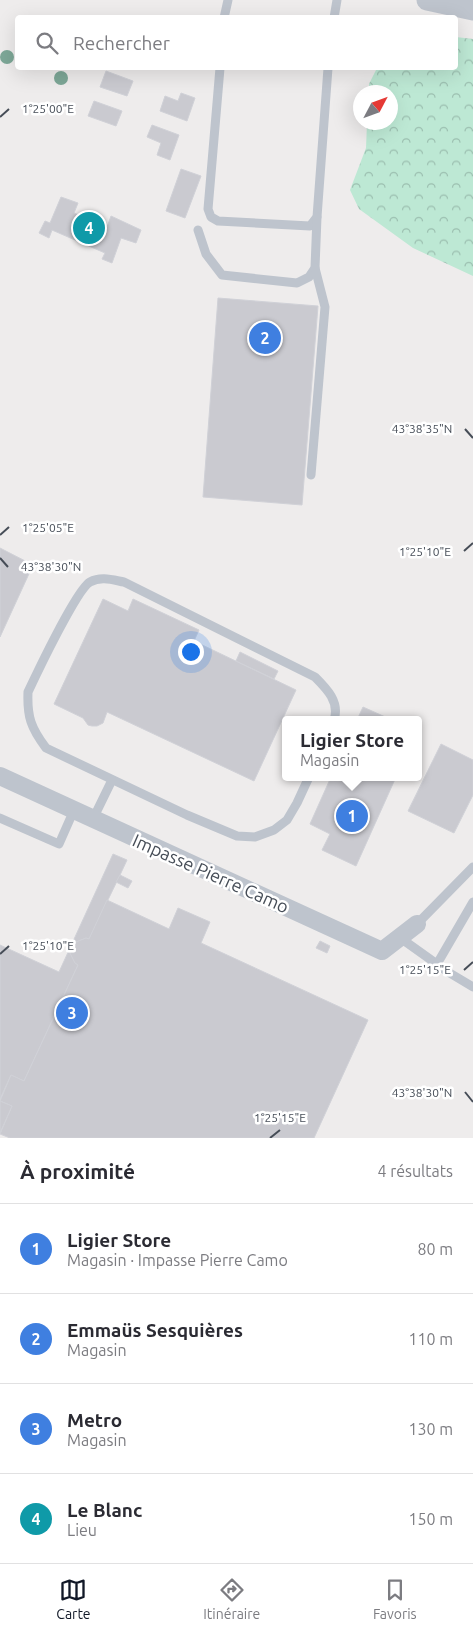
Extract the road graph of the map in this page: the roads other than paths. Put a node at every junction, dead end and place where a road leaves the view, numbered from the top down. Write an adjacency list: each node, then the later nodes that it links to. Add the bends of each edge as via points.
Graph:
1 (228, 0): 5 (lane)
2 (336, 0): 6 (lane)
3 (427, 0): 4 (street)
4 (473, 10)
5 (225, 15)
6 (334, 15)
7 (220, 70): 9 (lane, via 208,209 212,217 218,221 310,226)
8 (328, 70): 9 (lane)
9 (317, 217): 11 (lane)
10 (198, 230): 11 (lane, via 206,254 222,274 297,283 309,277)
11 (315, 268): 12 (lane, via 325,307)
12 (312, 475)
13 (335, 716): 15 (lane, via 336,705 328,690 315,677 124,582 106,578 90,582 77,596 28,692 27,709 34,732 46,748)
14 (0, 776): 17 (street, Impasse Pierre Camo)
15 (112, 780): 16 (lane, via 237,836 255,837 274,830 287,820); 19 (lane)
16 (307, 781)
17 (74, 810): 18 (lane, via 59,844); 19 (street, Impasse Pierre Camo)
18 (0, 818)
19 (93, 820): 23 (street, Impasse Pierre Camo, via 382,950)
20 (473, 867): 22 (lane)
21 (473, 902): 24 (lane)
22 (417, 924): 23 (street, Impasse Pierre Camo)
23 (400, 937): 24 (lane)
24 (437, 964): 25 (lane)
25 (473, 986)

